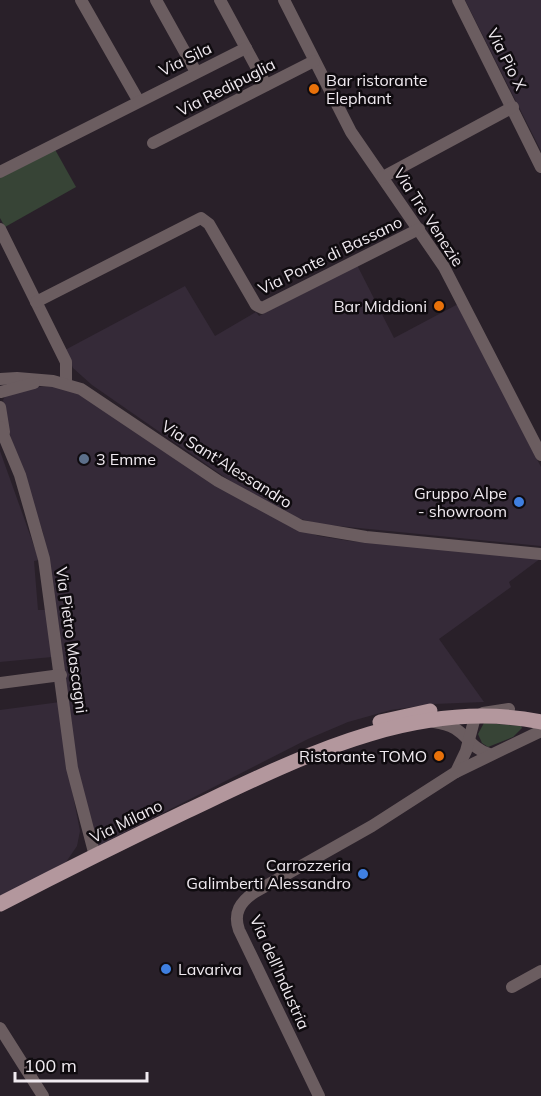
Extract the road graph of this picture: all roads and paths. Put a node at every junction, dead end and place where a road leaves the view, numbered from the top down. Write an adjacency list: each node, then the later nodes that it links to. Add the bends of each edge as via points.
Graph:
1 (81, 0): 10 (street)
2 (156, 0): 8 (street)
3 (220, 0): 6 (street)
4 (284, 0): 7 (street, Via Tre Venezie)
5 (458, 0): 11 (street, Via Pio X)
6 (246, 48): 8 (street, Via Sila); 9 (street)
7 (314, 61): 9 (street, Via Redipuglia); 15 (street, Via Tre Venezie, via 351,132)
8 (196, 72): 10 (street, Via Sila)
9 (266, 86): 12 (street, Via Redipuglia)
10 (138, 100): 14 (street, Via Sila)
11 (513, 107): 13 (street, Via Pio X); 15 (street)
12 (153, 143)
13 (541, 167)
14 (0, 172)
15 (383, 177): 17 (street, Via Tre Venezie)
16 (0, 229): 18 (street)
17 (419, 229): 18 (street, Via Ponte di Bassano, via 262,308 209,224 201,218); 23 (street, Via Tre Venezie, via 444,267)
18 (36, 302): 19 (street, via 66,362)
19 (59, 382): 20 (street); 24 (street, Via Sant'Alessandro, via 91,394 229,488 301,526 359,536)
20 (0, 388)
21 (0, 407): 22 (street, Via Pietro Mascagni)
22 (2, 430): 25 (street, Via Pietro Mascagni, via 41,545)
23 (541, 455)
24 (541, 554)
25 (61, 675): 26 (street); 36 (street, Via Pietro Mascagni, via 74,776)
26 (0, 682)
27 (528, 715): 28 (main road, Via Milano); 28 (street, via 483,712); 32 (street); 34 (main road, Via Milano, via 450,709 387,719 327,741)
28 (475, 717): 29 (main road, Via Milano); 31 (street)
29 (427, 722): 31 (street, via 453,726); 34 (main road, Via Milano, via 354,739)
30 (541, 731): 32 (street)
31 (469, 738): 33 (street); 35 (street)
32 (519, 739): 33 (street)
33 (489, 754): 35 (street)
34 (268, 772): 36 (main road, Via Milano)
35 (456, 772): 42 (street, Via dell'Industria, via 255,892 237,912 238,926 250,955)
36 (95, 856): 37 (main road, Via Milano)
37 (0, 904)
38 (541, 972): 39 (street)
39 (512, 987)
40 (0, 1028): 41 (street)
41 (43, 1096)
42 (319, 1096)

